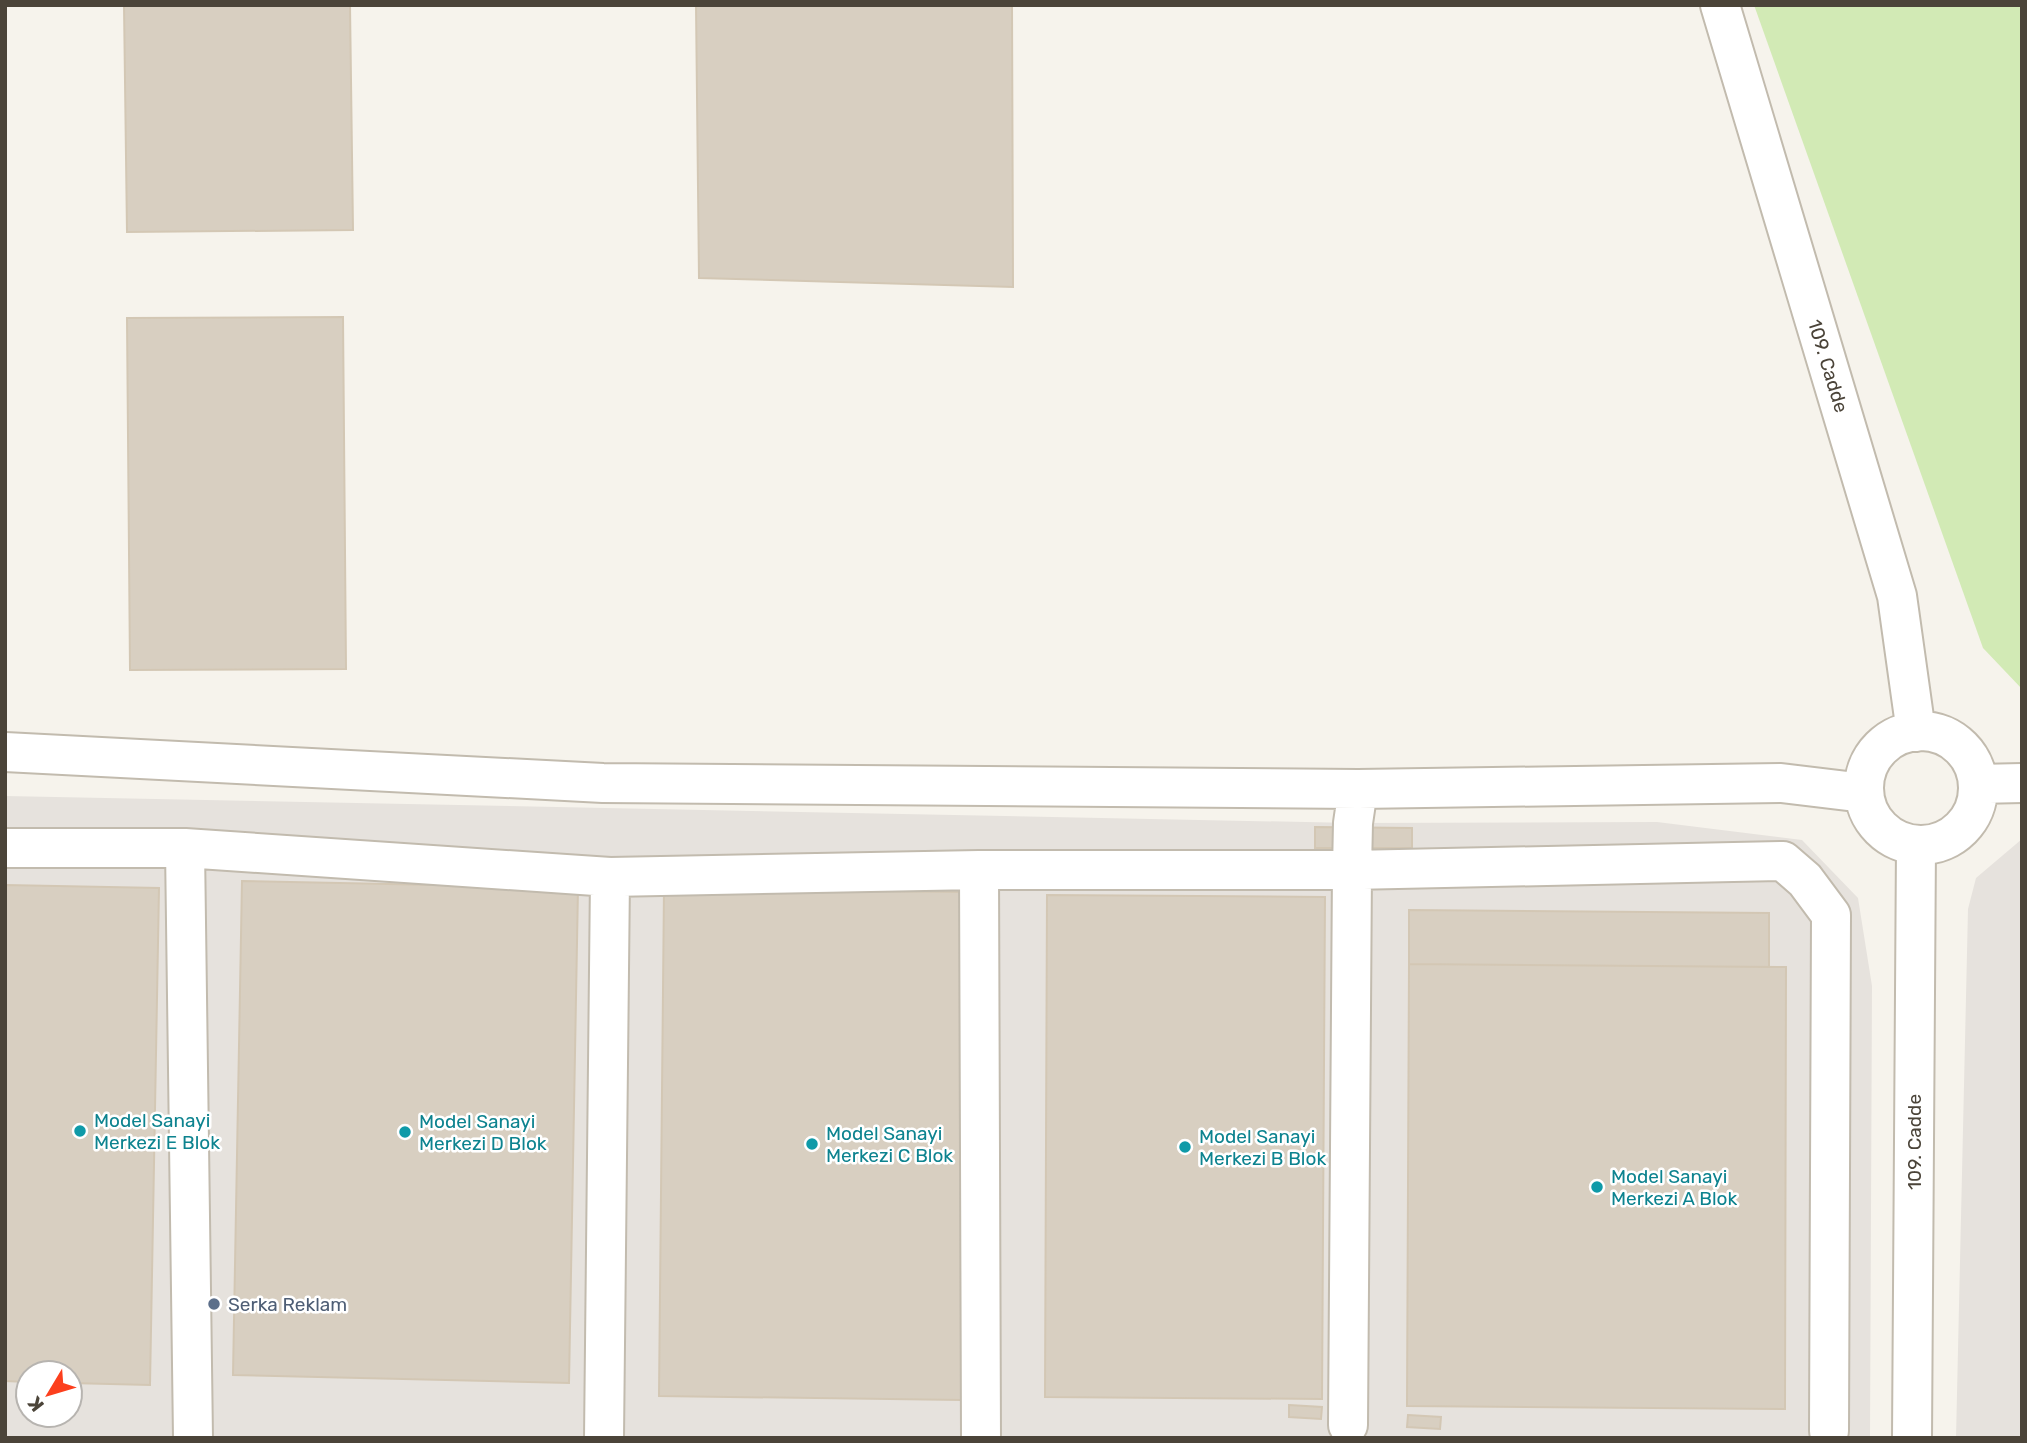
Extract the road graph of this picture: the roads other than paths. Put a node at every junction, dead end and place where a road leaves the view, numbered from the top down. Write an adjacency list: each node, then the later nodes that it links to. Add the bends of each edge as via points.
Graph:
1 (1720, 5): 2 (street, 109. Cadde, via 1897,596)
2 (1916, 732): 5 (street, via 1934,732 1956,743 1971,761); 7 (street, via 1899,736 1879,750 1867,770)
3 (5, 752): 6 (street, via 603,783)
4 (2022, 783): 5 (street)
5 (1978, 784): 8 (street, via 1976,807 1964,828 1933,845)
6 (1358, 789): 7 (street, via 1781,783); 12 (street)
7 (1864, 793): 8 (street, via 1878,826 1897,840)
8 (1916, 845): 19 (street, 109. Cadde)
9 (5, 848): 10 (street)
10 (185, 848): 13 (street); 16 (street)
11 (979, 870): 12 (street); 13 (street); 18 (street)
12 (1352, 870): 14 (street); 15 (street, via 1783,861 1805,880 1831,915)
13 (610, 877): 17 (street)
14 (1348, 1425)
15 (1829, 1431)
16 (193, 1438)
17 (604, 1438)
18 (981, 1438)
19 (1912, 1438)

